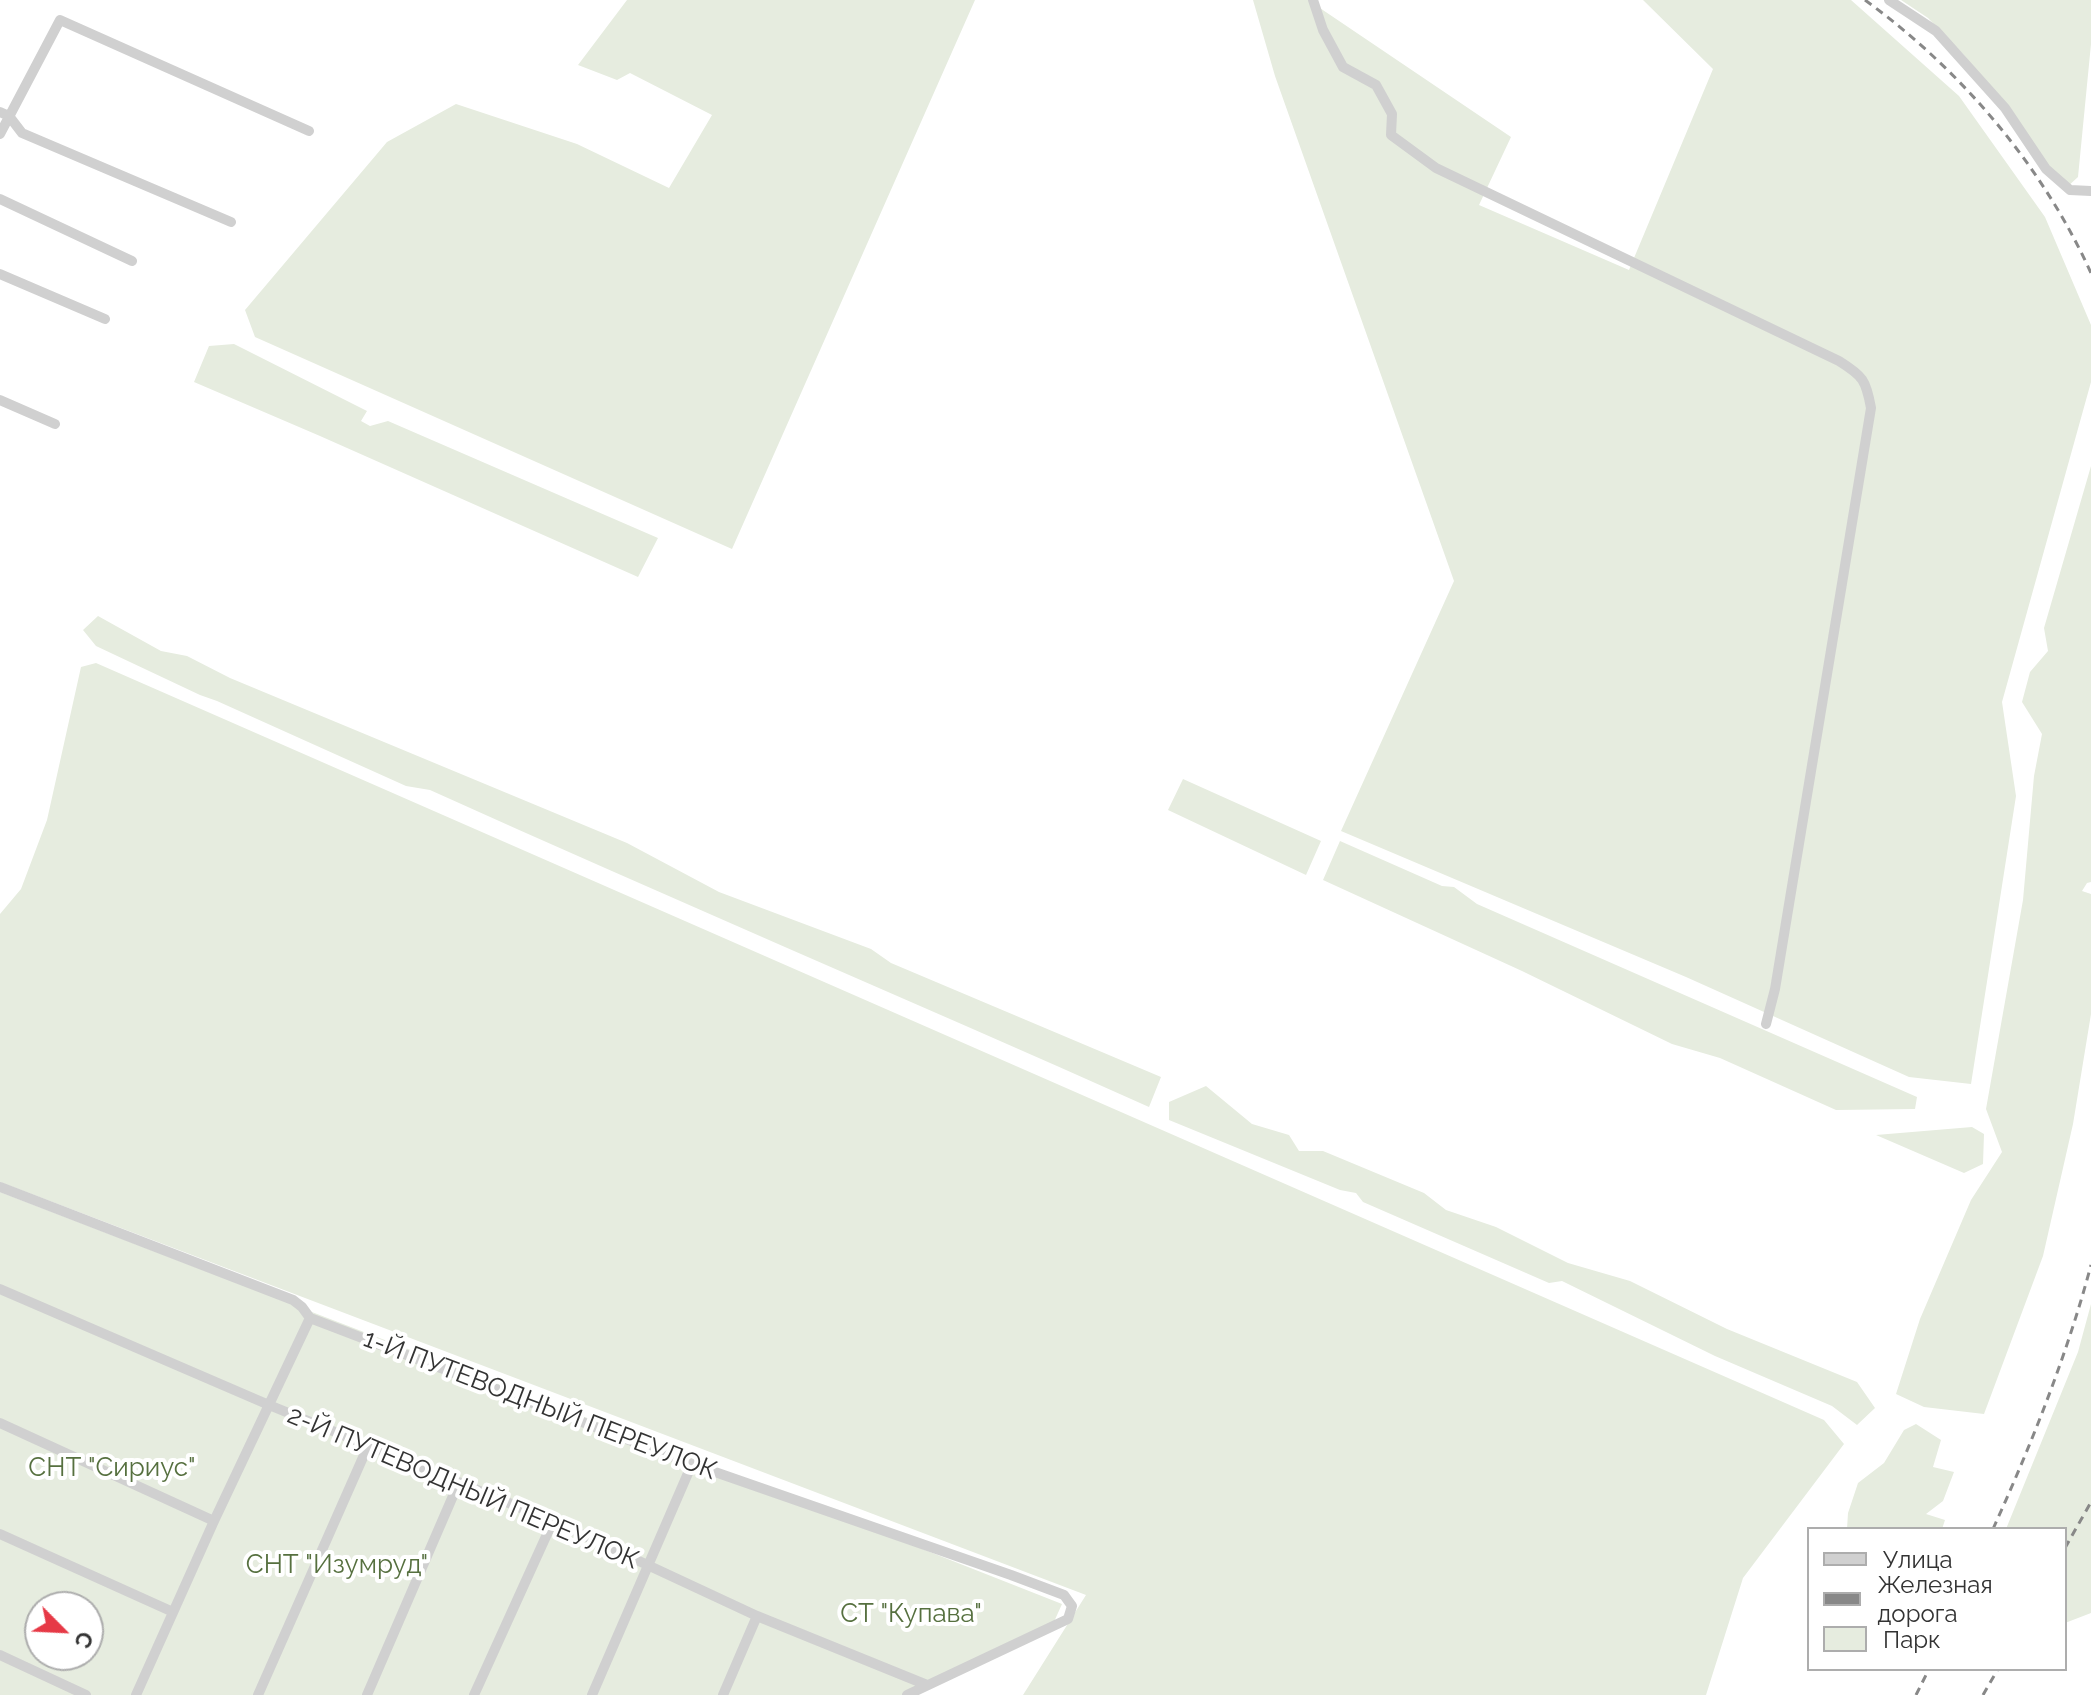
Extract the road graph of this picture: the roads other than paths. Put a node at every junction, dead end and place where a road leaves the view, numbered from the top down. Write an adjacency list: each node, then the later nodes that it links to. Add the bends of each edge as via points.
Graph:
1 (1313, 0): 14 (street, via 1343,67 1376,85 1392,114 1391,135 1436,168 1839,361 1866,384 1871,408)
2 (1889, 0): 6 (street, via 1936,31 2005,108 2046,169 2070,190)
3 (5, 114): 4 (street, via 60,20); 5 (street); 8 (street, via 22,133)
4 (309, 131)
5 (0, 134)
6 (2091, 191)
7 (0, 199): 9 (street)
8 (231, 222)
9 (132, 261)
10 (0, 274): 11 (street)
11 (105, 319)
12 (0, 400): 13 (street)
13 (55, 424)
14 (1766, 1024)
15 (0, 1187): 17 (street, 1-Й ПУТЕВОДНЫЙ ПЕРЕУЛОК, via 293,1300)
16 (0, 1289): 18 (street, 2-Й ПУТЕВОДНЫЙ ПЕРЕУЛОК)
17 (310, 1318): 18 (street); 21 (street, 1-Й ПУТЕВОДНЫЙ ПЕРЕУЛОК)
18 (269, 1405): 20 (street, 2-Й ПУТЕВОДНЫЙ ПЕРЕУЛОК); 23 (street)
19 (0, 1423): 23 (street)
20 (368, 1446): 22 (street, 2-Й ПУТЕВОДНЫЙ ПЕРЕУЛОК); 33 (street)
21 (692, 1464): 26 (street); 30 (street, 1-Й ПУТЕВОДНЫЙ ПЕРЕУЛОК, via 1064,1595 1072,1606 1068,1619)
22 (459, 1482): 24 (street, 2-Й ПУТЕВОДНЫЙ ПЕРЕУЛОК); 34 (street)
23 (214, 1521): 27 (street)
24 (553, 1521): 26 (street, 2-Й ПУТЕВОДНЫЙ ПЕРЕУЛОК); 35 (street)
25 (0, 1534): 27 (street)
26 (648, 1567): 28 (street, 2-Й ПУТЕВОДНЫЙ ПЕРЕУЛОК); 36 (street)
27 (173, 1612): 32 (street)
28 (757, 1616): 30 (street, 2-Й ПУТЕВОДНЫЙ ПЕРЕУЛОК); 37 (street)
29 (0, 1655): 31 (street)
30 (927, 1685): 38 (street)
31 (86, 1695)
32 (136, 1695)
33 (258, 1695)
34 (367, 1695)
35 (474, 1695)
36 (592, 1695)
37 (723, 1695)
38 (907, 1695)

